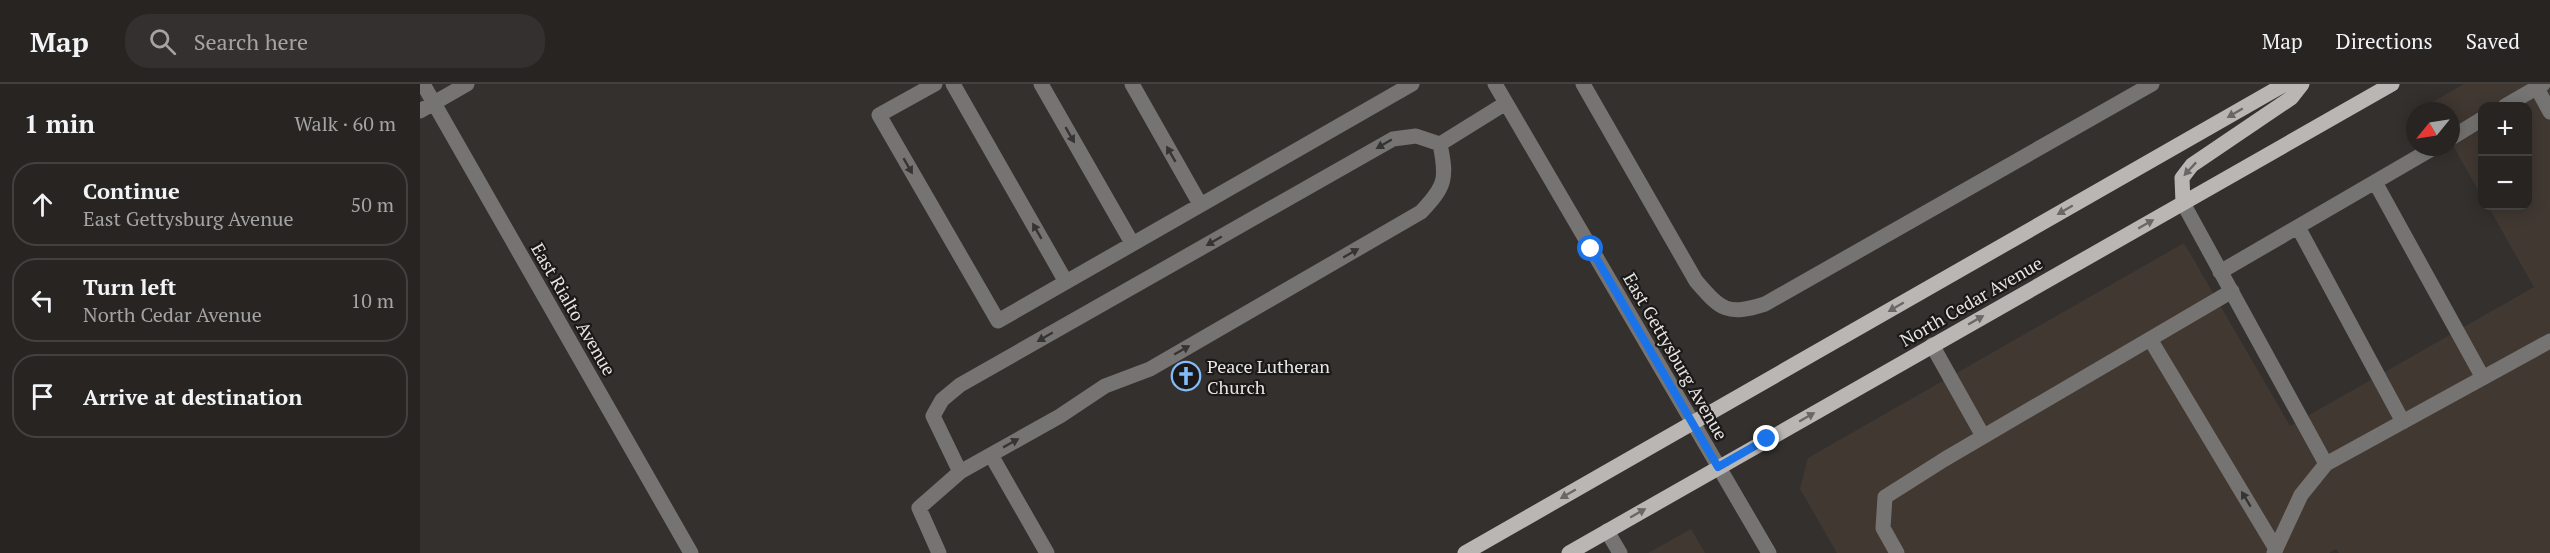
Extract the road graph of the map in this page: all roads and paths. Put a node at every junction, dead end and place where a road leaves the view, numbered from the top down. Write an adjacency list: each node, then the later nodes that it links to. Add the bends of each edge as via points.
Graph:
1 (423, 84): 17 (street, East Rialto Avenue)
2 (466, 84): 17 (street)
3 (935, 84): 29 (street, one-way to 29, via 879,115 998,321)
4 (953, 84): 29 (street, one-way to 4)
5 (1041, 84): 27 (street, one-way to 27)
6 (1132, 84): 25 (street, one-way to 6)
7 (1412, 84): 25 (street)
8 (1495, 84): 16 (street, East Gettysburg Avenue)
9 (1583, 84): 10 (street, via 1696,281 1715,304 1740,312 1765,304)
10 (2152, 84)
11 (2285, 84): 36 (main road, North Cedar Avenue, one-way to 36)
12 (2302, 84): 24 (main road, one-way to 24, via 2267,116 2192,165 2182,178)
13 (2392, 84): 24 (main road, North Cedar Avenue)
14 (2540, 86): 15 (street); 18 (street)
15 (2512, 102)
16 (1506, 103): 21 (street); 36 (street, East Gettysburg Avenue)
17 (427, 107): 44 (street, East Rialto Avenue)
18 (2550, 112)
19 (2478, 121): 20 (street)
20 (2460, 132)
21 (1440, 144): 38 (street, one-way to 21, via 1105,386 1150,369 1421,212 1435,198 1446,173); 41 (street, one-way to 41, via 1416,136 1393,139 960,385 942,400 933,416)
22 (2420, 156): 23 (street)
23 (2375, 182): 26 (street); 34 (street)
24 (2183, 203): 28 (street); 33 (main road, North Cedar Avenue, one-way to 24)
25 (1200, 204): 27 (street)
26 (2298, 227): 28 (street); 35 (street)
27 (1132, 243): 29 (street)
28 (2220, 272): 30 (street)
29 (1066, 282)
30 (2232, 291): 31 (street); 39 (street)
31 (2150, 339): 37 (street); 43 (street, one-way to 31)
32 (2550, 341): 34 (street)
33 (1932, 345): 37 (street); 40 (main road, North Cedar Avenue, one-way to 33)
34 (2483, 378): 35 (street)
35 (2403, 422): 39 (street)
36 (1692, 423): 40 (street, East Gettysburg Avenue); 47 (main road, North Cedar Avenue, one-way to 47)
37 (1983, 436): 51 (street, via 1885,497 1883,528)
38 (990, 455): 41 (street); 46 (street)
39 (2326, 465): 43 (street, via 2301,495)
40 (1718, 467): 42 (main road, North Cedar Avenue, one-way to 40); 50 (street, East Gettysburg Avenue)
41 (960, 472): 45 (street, via 919,508)
42 (1607, 531): 48 (main road, North Cedar Avenue); 49 (street)
43 (2275, 551)
44 (691, 553)
45 (939, 553)
46 (1047, 553)
47 (1465, 553)
48 (1569, 553)
49 (1620, 553)
50 (1769, 553)
51 (1897, 553)

